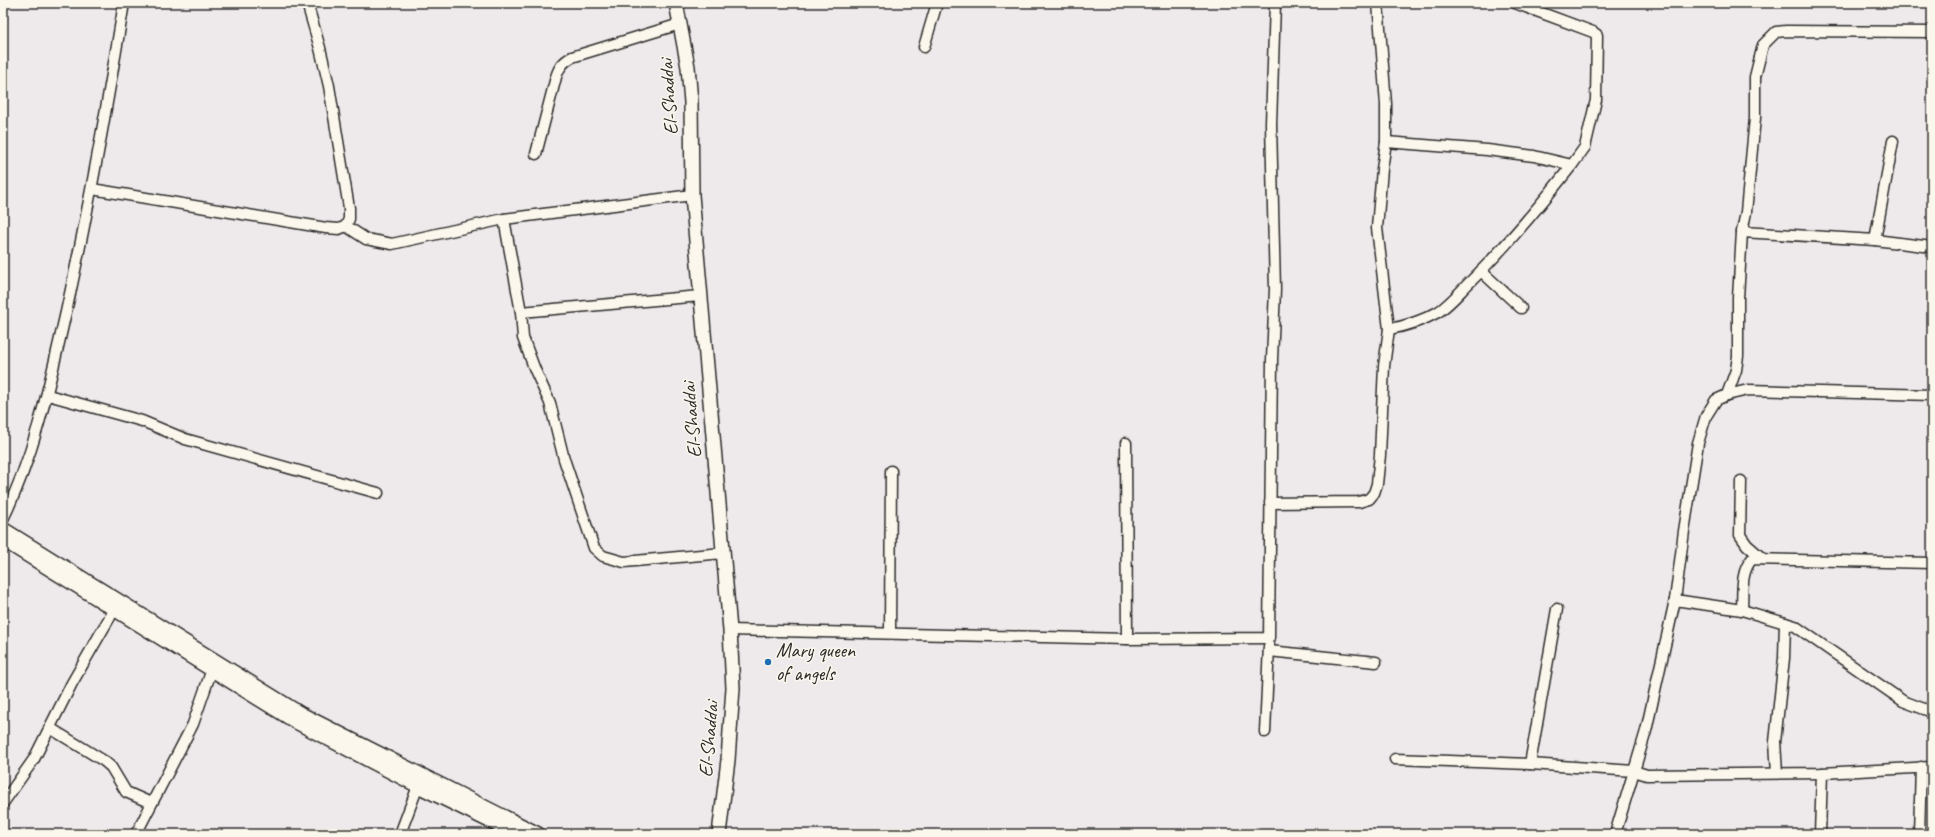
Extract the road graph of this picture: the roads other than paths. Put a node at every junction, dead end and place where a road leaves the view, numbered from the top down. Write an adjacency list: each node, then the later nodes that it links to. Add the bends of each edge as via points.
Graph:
1 (124, 3): 15 (street)
2 (307, 3): 18 (street, via 329,86 349,208)
3 (676, 3): 8 (street, El-Shaddai)
4 (937, 3): 10 (street)
5 (1275, 3): 34 (street, via 1271,124 1275,281)
6 (1378, 3): 12 (street, via 1386,104)
7 (1516, 3): 14 (street, via 1596,35 1596,100 1585,147)
8 (680, 24): 13 (street, via 572,57 564,62 556,77); 16 (street, El-Shaddai, via 691,102)
9 (1932, 32): 19 (street, via 1806,30 1776,32 1769,37 1763,45 1755,77 1755,118)
10 (924, 47)
11 (1893, 141): 20 (street)
12 (1386, 142): 14 (street, via 1487,150 1534,156); 26 (street, via 1377,228)
13 (536, 154)
14 (1572, 165): 22 (street, via 1535,212)
15 (92, 189): 18 (street, via 326,228 340,229); 27 (street)
16 (692, 195): 17 (street); 23 (street, El-Shaddai)
17 (504, 219): 18 (street, via 392,244 366,239); 25 (street)
18 (346, 226)
19 (1742, 232): 20 (street); 28 (street, via 1738,356)
20 (1875, 240): 21 (street)
21 (1932, 246)
22 (1481, 271): 24 (street); 26 (street, via 1439,311 1411,325)
23 (700, 296): 25 (street); 38 (street, El-Shaddai)
24 (1521, 308)
25 (521, 312): 38 (street, via 523,338 550,403 564,459 594,548 603,556 624,562)
26 (1389, 329): 34 (street, via 1383,381 1380,455 1374,493 1369,499 1359,502)
27 (48, 395): 33 (street, via 157,426 185,439); 35 (street, via 13,499)
28 (1727, 395): 29 (street, via 1748,390); 41 (street, via 1716,400 1706,416 1698,444)
29 (1932, 395)
30 (1126, 443): 49 (street)
31 (891, 471): 47 (street)
32 (1741, 481): 39 (street, via 1740,535)
33 (378, 493)
34 (1270, 503): 48 (street)
35 (3, 519)
36 (3, 529): 54 (street)
37 (3, 540): 43 (street)
38 (722, 553): 46 (street, El-Shaddai)
39 (1763, 558): 40 (street); 44 (street, via 1752,558 1744,573)
40 (1932, 563)
41 (1675, 600): 44 (street); 61 (street, via 1646,731)
42 (1557, 609): 58 (street)
43 (114, 610): 52 (street); 55 (street, via 72,683)
44 (1742, 610): 45 (street)
45 (1784, 623): 53 (street, via 1804,631 1903,700); 62 (street, via 1784,658 1775,742)
46 (730, 630): 47 (street); 70 (street, El-Shaddai, via 733,688)
47 (890, 632): 49 (street)
48 (1269, 638): 49 (street); 50 (street)
49 (1127, 639)
50 (1269, 651): 51 (street); 56 (street)
51 (1376, 662)
52 (212, 669): 54 (street); 66 (street, via 192,724)
53 (1932, 712)
54 (299, 718): 64 (street); 67 (street)
55 (50, 728): 65 (street, via 34,759); 66 (street, via 104,760 126,792)
56 (1265, 732)
57 (1395, 759): 58 (street)
58 (1530, 764): 61 (street)
59 (1920, 767): 60 (street); 63 (street); 73 (street)
60 (1932, 767)
61 (1634, 771): 62 (street, via 1647,775); 71 (street)
62 (1777, 773): 63 (street)
63 (1822, 773): 72 (street)
64 (418, 786): 67 (street); 69 (street)
65 (3, 803)
66 (151, 803): 68 (street)
67 (526, 833)
68 (136, 834)
69 (400, 834)
70 (719, 834)
71 (1615, 834)
72 (1820, 834)
73 (1920, 834)

